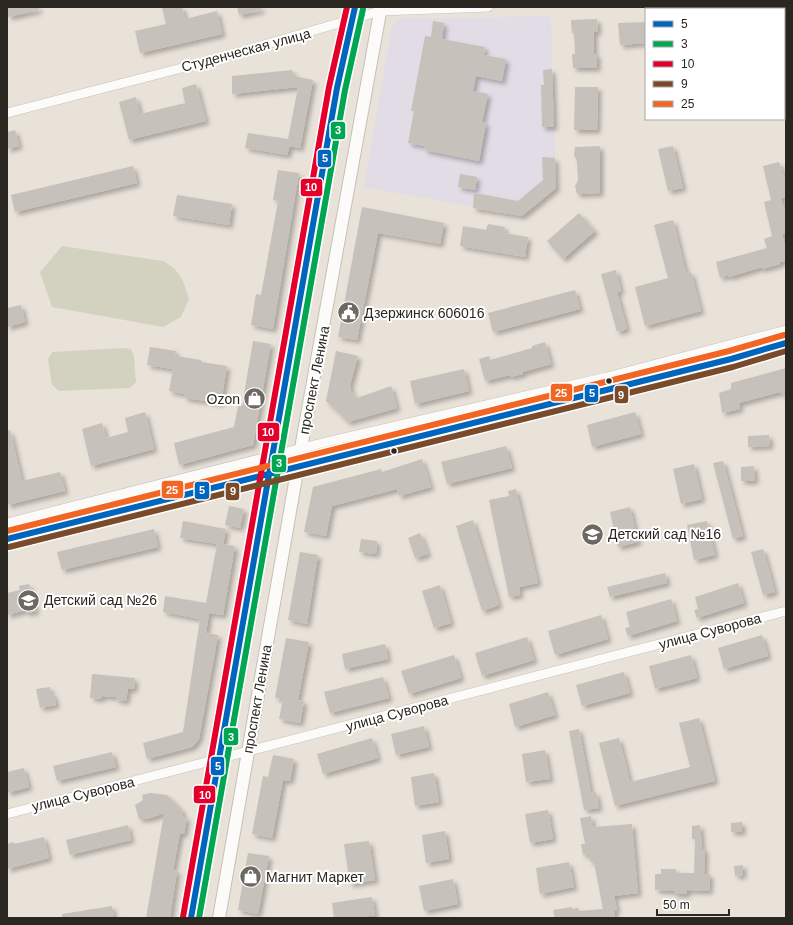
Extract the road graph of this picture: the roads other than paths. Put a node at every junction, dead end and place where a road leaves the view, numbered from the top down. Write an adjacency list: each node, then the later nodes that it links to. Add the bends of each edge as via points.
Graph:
1 (355, 7): 4 (main road, проспект Ленина)
2 (488, 7): 3 (street, Студенческая улица)
3 (381, 9): 4 (street, Студенческая улица); 8 (main road, проспект Ленина)
4 (351, 20): 5 (street, Студенческая улица, via 209,61); 9 (main road, проспект Ленина)
5 (7, 113)
6 (786, 330): 8 (street, via 607,376)
7 (786, 343): 10 (street)
8 (301, 448): 9 (street); 10 (main road, проспект Ленина)
9 (273, 456): 11 (main road, проспект Ленина); 12 (street)
10 (298, 466): 11 (street); 15 (main road, проспект Ленина)
11 (269, 473): 13 (street); 16 (main road, проспект Ленина)
12 (7, 523)
13 (7, 539)
14 (786, 611): 15 (street, улица Суворова)
15 (248, 752): 16 (street, улица Суворова); 19 (main road, проспект Ленина)
16 (218, 760): 17 (street, улица Суворова); 18 (main road, проспект Ленина)
17 (7, 814)
18 (191, 918)
19 (219, 918)

